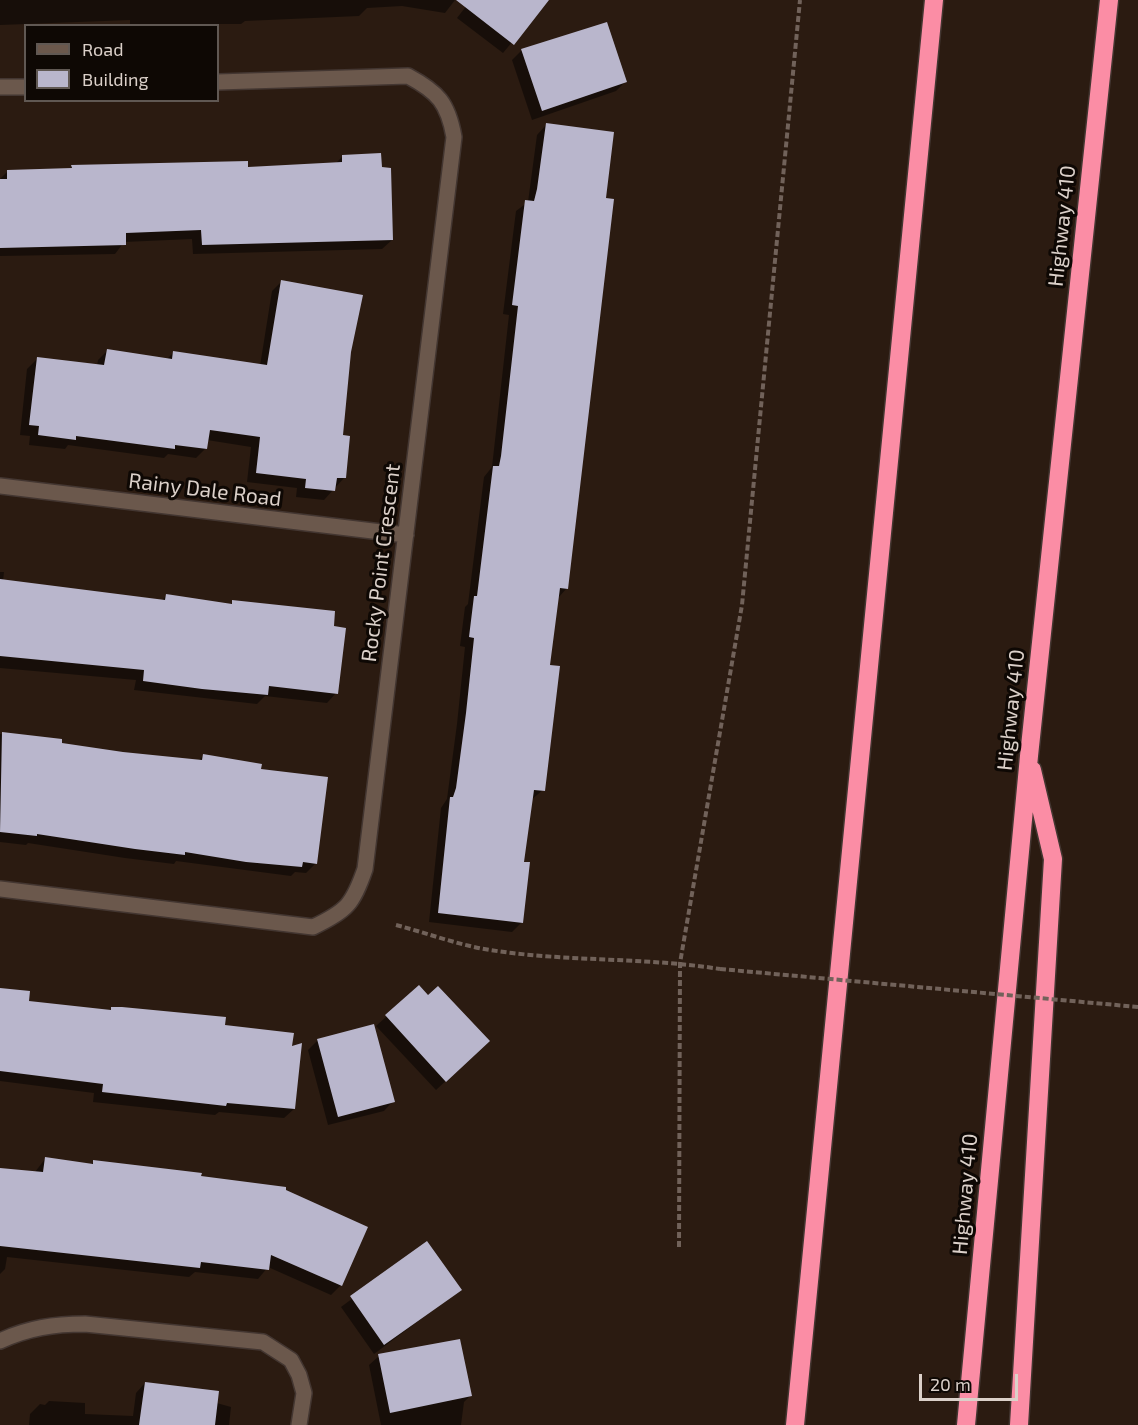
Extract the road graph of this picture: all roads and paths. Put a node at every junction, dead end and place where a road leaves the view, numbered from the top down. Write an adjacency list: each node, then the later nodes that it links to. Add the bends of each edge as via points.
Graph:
1 (800, 0): 12 (path, via 742,605)
2 (934, 0): 17 (highway)
3 (1108, 0): 9 (highway, Highway 410)
4 (219, 81): 8 (street, Rocky Point Crescent, via 408,76 431,88 450,112 454,136 452,165)
5 (0, 87): 6 (street)
6 (24, 87)
7 (0, 486): 8 (street, Rainy Dale Road)
8 (406, 536): 10 (street, Rocky Point Crescent, via 365,869 355,898 341,914 313,927)
9 (1029, 756): 18 (highway, Highway 410); 19 (highway, via 1053,859)
10 (0, 889)
11 (396, 925): 12 (path, via 488,950)
12 (680, 963): 13 (path, bridge); 14 (path)
13 (1138, 1007)
14 (679, 1247)
15 (0, 1341): 16 (street, via 31,1329 85,1324 263,1342 291,1360 299,1375 304,1394)
16 (298, 1425)
17 (795, 1425)
18 (966, 1425)
19 (1019, 1425)

